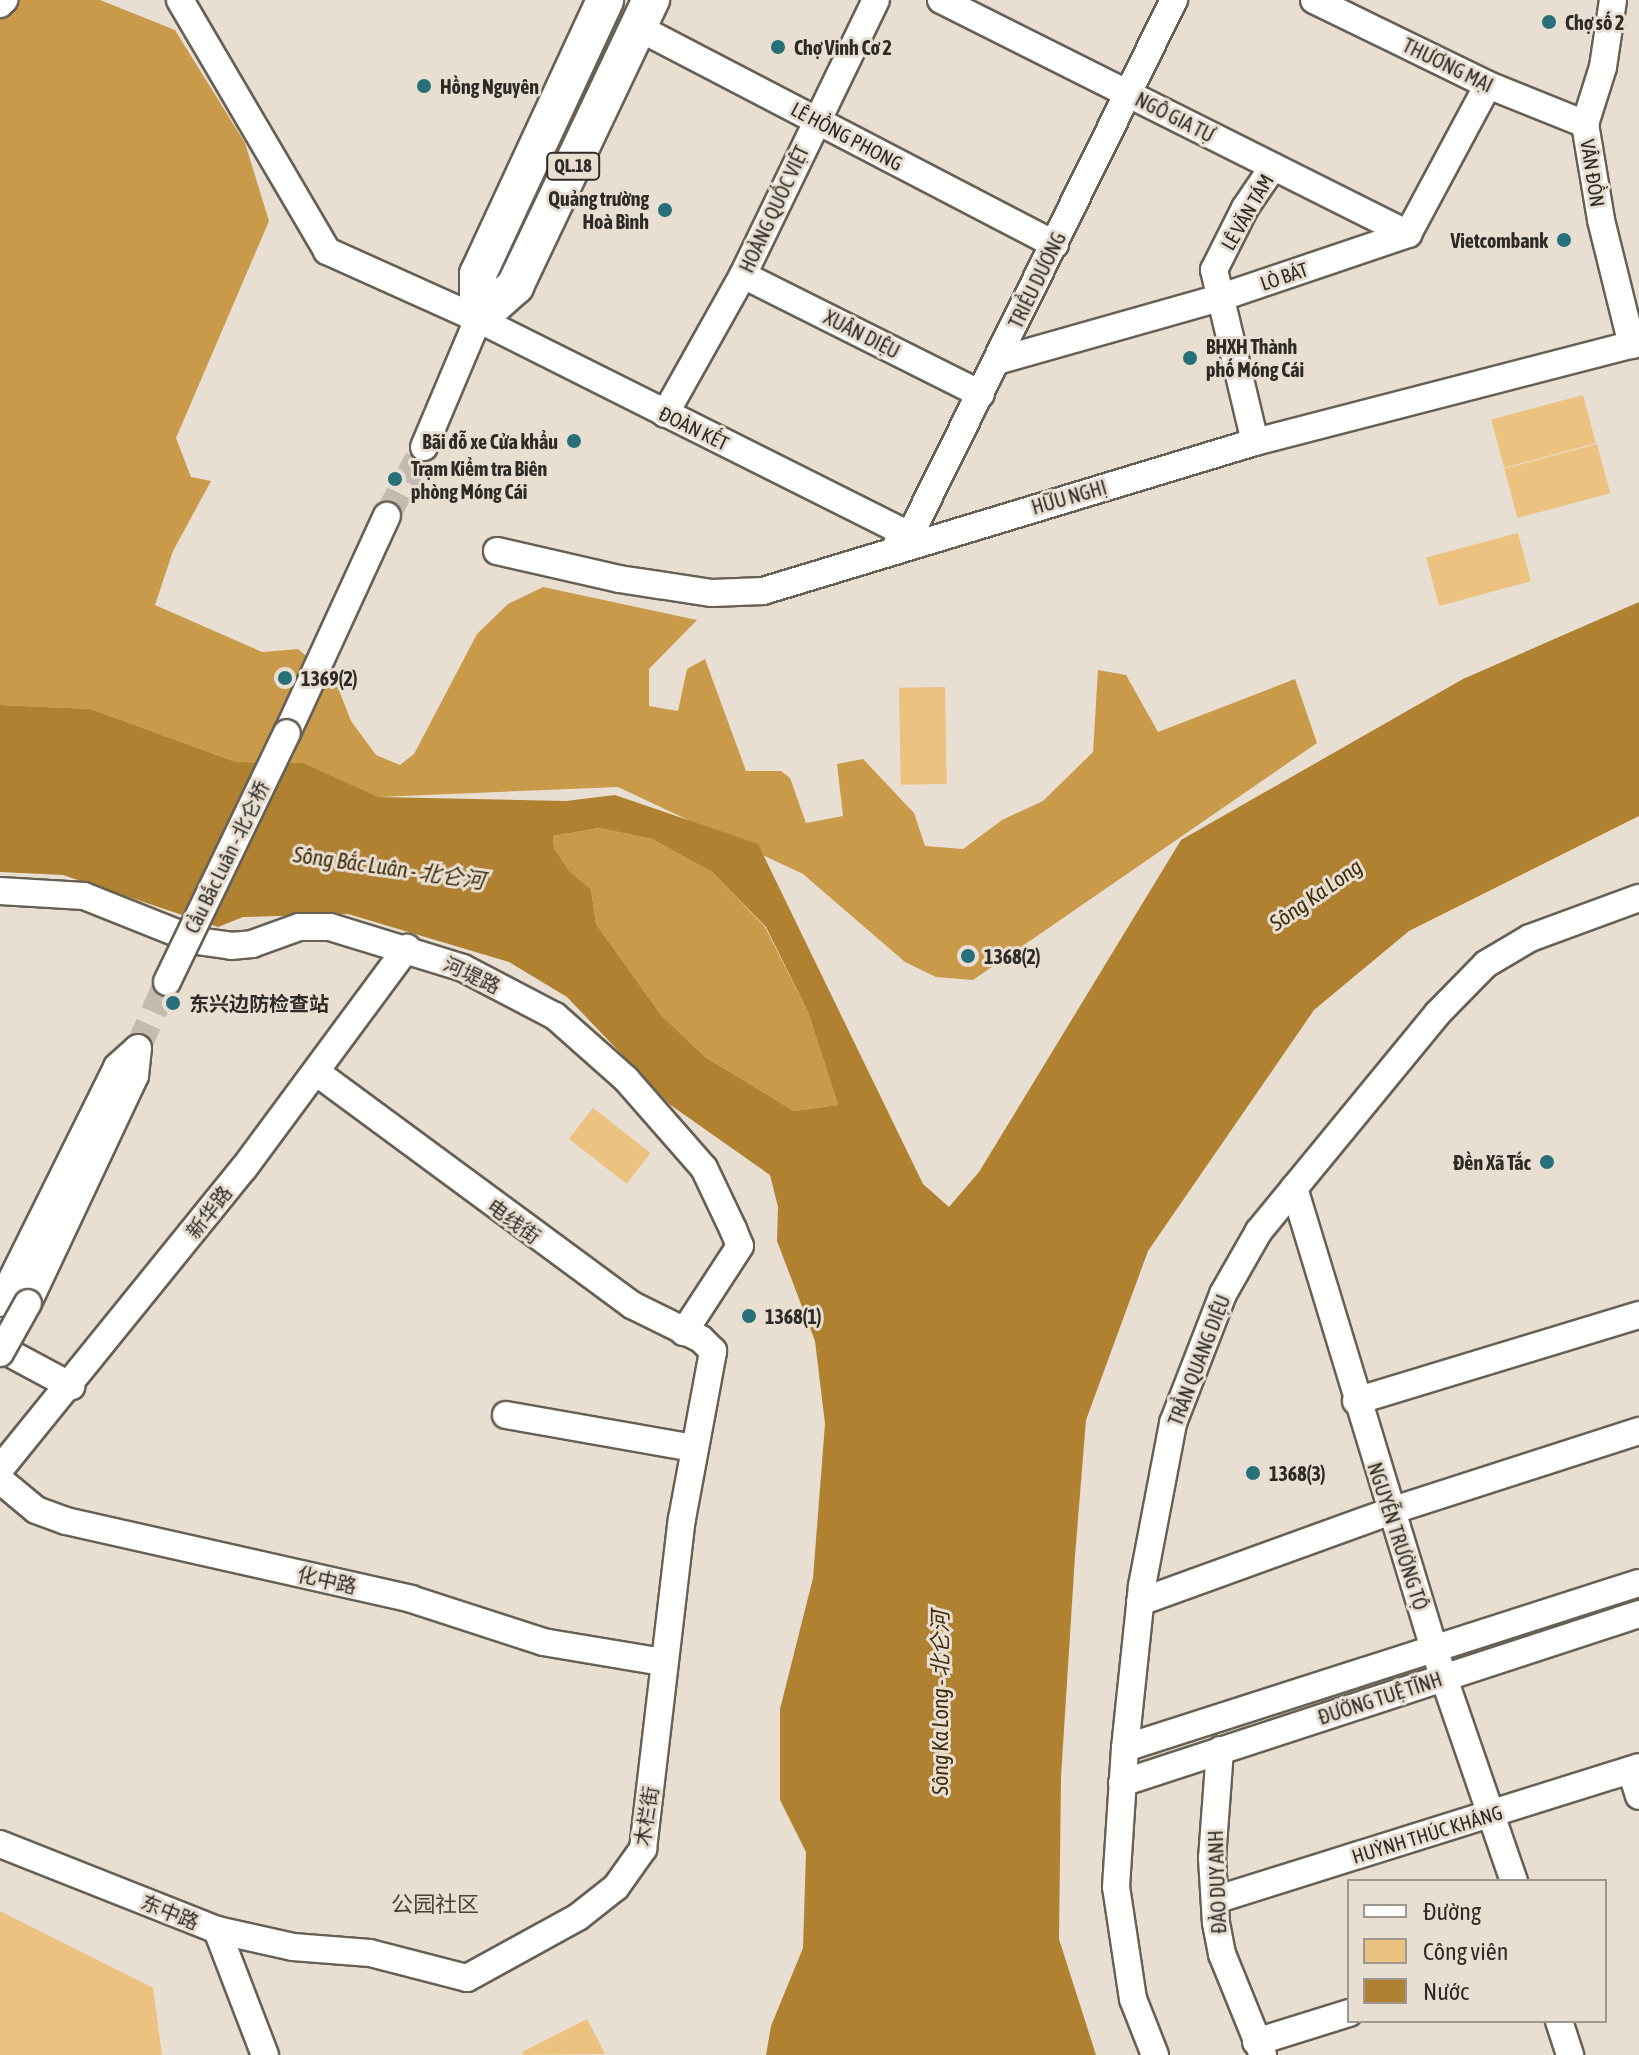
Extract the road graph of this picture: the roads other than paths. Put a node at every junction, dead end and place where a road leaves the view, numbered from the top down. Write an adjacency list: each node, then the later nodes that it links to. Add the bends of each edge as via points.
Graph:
1 (180, 0): 20 (street, ĐOÀN KẾT, via 327,251)
2 (605, 0): 9 (highway, QL.18)
3 (876, 0): 13 (street, HOÀNG QUỐC VIỆT)
4 (941, 0): 12 (street, NGÔ GIA TỰ)
5 (1174, 0): 12 (street, TRIỀU DƯƠNG)
6 (1314, 0): 11 (street, THƯƠNG MẠI)
7 (1613, 0): 14 (street, VÂN ĐỒN, via 1603,67)
8 (645, 14): 10 (highway, QL.18); 13 (street, LÊ HỒNG PHONG)
9 (575, 66): 10 (highway); 20 (highway, QL.18, via 478,274)
10 (612, 84): 20 (highway, QL.18, via 515,286)
11 (1488, 85): 14 (street, THƯƠNG MẠI); 16 (street)
12 (1130, 95): 15 (street, NGÔ GIA TỰ); 17 (street, TRIỀU DƯƠNG)
13 (817, 119): 17 (street, LÊ HỒNG PHONG); 18 (street, HOÀNG QUỐC VIỆT)
14 (1585, 124): 21 (street, VÂN ĐỒN, via 1601,220)
15 (1273, 167): 16 (street, NGÔ GIA TỰ); 19 (street, LÊ VĂN TÁM, via 1214,270)
16 (1408, 234): 19 (street, LÒ BÁT)
17 (1055, 245): 22 (street, TRIỀU DƯƠNG)
18 (743, 275): 23 (street, XUÂN DIỆU); 24 (street, HOÀNG QUỐC VIỆT)
19 (1219, 298): 22 (street, LÒ BÁT); 25 (street, LÊ VĂN TÁM)
20 (478, 319): 24 (street, ĐOÀN KẾT); 26 (street, QL.18)
21 (1636, 344): 25 (street, HỮU NGHỊ)
22 (997, 361): 23 (street, TRIỀU DƯƠNG)
23 (981, 394): 28 (street, TRIỀU DƯƠNG)
24 (665, 414): 28 (street, ĐOÀN KẾT)
25 (1255, 442): 30 (street, HỮU NGHỊ)
26 (424, 447)
27 (387, 516): 34 (street, Cầu Bắc Luân - 北仑桥, bridge)
28 (910, 535): 30 (street, TRIỀU DƯƠNG)
29 (497, 551): 30 (street, HỮU NGHỊ, via 619,579 712,593 763,591)
30 (888, 551)
31 (0, 891): 33 (street, 河堤路, via 84,896 197,941 252,944 299,927 330,927)
32 (1639, 898): 36 (street, TRẦN QUANG DIỆU, via 1530,938 1486,964 1437,1014)
33 (407, 948): 35 (street, 新华路); 39 (street, 河堤路, via 463,968 555,1016 626,1079 704,1168 740,1246)
34 (167, 982)
35 (317, 1073): 39 (street, 电线街, via 632,1305); 42 (street, 新华路)
36 (1294, 1188): 43 (street, NGUYỄN TRƯỜNG TỘ); 51 (street, TRẦN QUANG DIỆU, via 1259,1231 1223,1294 1193,1367 1173,1423)
37 (11, 1299): 37 (street, via 135,1076 138,1048 117,1067); 40 (street, bridge)
38 (1639, 1315): 43 (street)
39 (684, 1332): 41 (street, 电线街, via 709,1344)
40 (0, 1350): 42 (street)
41 (714, 1358): 46 (street, 木栏街)
42 (71, 1386): 47 (street, 新华路)
43 (1356, 1401): 49 (street, NGUYỄN TRƯỜNG TỘ)
44 (506, 1415): 46 (street)
45 (1639, 1431): 49 (street)
46 (694, 1448): 54 (street, 木栏街)
47 (0, 1469)
48 (0, 1480): 54 (street, 化中路, via 53,1518 411,1599 543,1642)
49 (1391, 1511): 51 (street); 53 (street, NGUYỄN TRƯỜNG TỘ)
50 (1639, 1583): 53 (street, ĐƯỜNG TUỆ TĨNH)
51 (1140, 1602): 56 (street, TRẦN QUANG DIỆU)
52 (1639, 1614): 55 (street, ĐƯỜNG TUỆ TĨNH)
53 (1435, 1652): 55 (street, NGUYỄN TRƯỜNG TỘ); 56 (street, ĐƯỜNG TUỆ TĨNH)
54 (663, 1662): 65 (street, 木栏街, via 643,1849 616,1887 578,1917 467,1978 370,1953 293,1947)
55 (1444, 1677): 57 (street, ĐƯỜNG TUỆ TĨNH); 61 (street, NGUYỄN TRƯỜNG TỘ)
56 (1125, 1748): 59 (street, TRẦN QUANG DIỆU)
57 (1220, 1750): 59 (street, ĐƯỜNG TUỆ TĨNH); 64 (street, ĐÀO DUY ANH)
58 (1635, 1769): 60 (street); 61 (street, HUỲNH THÚC KHÁNG)
59 (1122, 1783): 70 (street, TRẦN QUANG DIỆU, via 1116,1887 1121,1933 1133,1999)
60 (1639, 1796)
61 (1493, 1814): 63 (street, NGUYỄN TRƯỜNG TỘ); 64 (street, HUỲNH THÚC KHÁNG)
62 (0, 1844): 65 (street, 东中路)
63 (1513, 1879)
64 (1215, 1900): 68 (street, ĐÀO DUY ANH, via 1222,1954)
65 (217, 1930): 69 (street, 东中路)
66 (1347, 2014): 68 (street)
67 (1560, 2023): 71 (street)
68 (1260, 2049)
69 (265, 2055)
70 (1155, 2055)
71 (1570, 2055)

